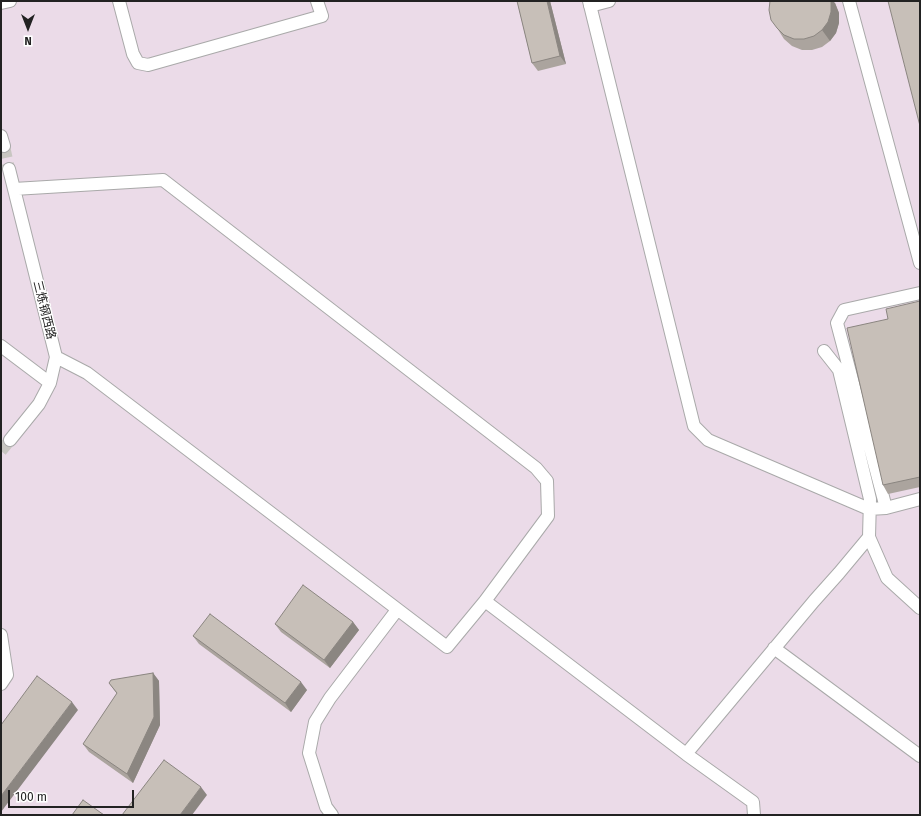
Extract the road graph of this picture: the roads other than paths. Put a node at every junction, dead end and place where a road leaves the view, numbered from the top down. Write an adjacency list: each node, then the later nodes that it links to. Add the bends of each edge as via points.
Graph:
1 (10, 1): 6 (lane)
2 (119, 1): 3 (lane, via 133,54 138,63 148,64 322,16)
3 (317, 1)
4 (609, 1): 7 (lane)
5 (849, 1): 10 (lane)
6 (1, 3)
7 (589, 4): 19 (lane, via 694,426 708,440)
8 (9, 169): 9 (lane, 三炼钢西路)
9 (14, 189): 14 (lane, 三炼钢西路); 21 (lane, via 163,180 536,468 547,481 548,516)
10 (920, 263)
11 (920, 293): 18 (lane, via 844,310 837,323)
12 (1, 346): 15 (lane)
13 (824, 351): 19 (lane, via 839,370 870,499)
14 (56, 357): 15 (lane, 三炼钢西路); 23 (lane, via 87,373)
15 (50, 383): 16 (lane, 三炼钢西路, via 39,404)
16 (10, 440)
17 (920, 499): 18 (lane)
18 (886, 508): 19 (lane)
19 (869, 509): 20 (lane)
20 (869, 537): 22 (lane, via 887,578); 25 (lane)
21 (485, 601): 23 (lane, via 447,647); 27 (lane)
22 (920, 608)
23 (397, 610): 29 (lane, via 330,698 315,722 309,753 326,807)
24 (1, 634): 26 (lane, via 7,675)
25 (774, 648): 27 (lane); 28 (lane)
26 (1, 684)
27 (686, 754): 30 (lane, via 753,802)
28 (920, 756)
29 (332, 815)
30 (754, 815)

